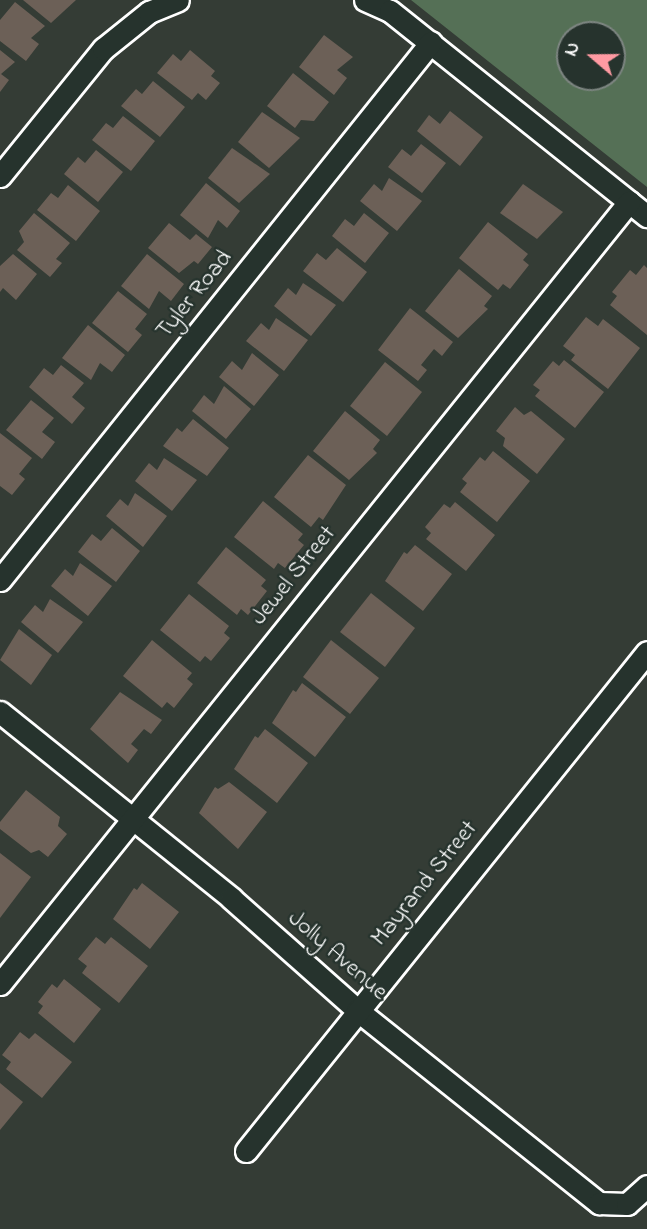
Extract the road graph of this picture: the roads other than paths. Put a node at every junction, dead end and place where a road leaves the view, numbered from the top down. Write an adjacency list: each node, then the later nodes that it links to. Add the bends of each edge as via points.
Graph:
1 (178, 0): 4 (street, via 149,12 103,49)
2 (365, 0): 3 (street, via 390,11)
3 (431, 42): 5 (street); 7 (street, Tyler Road)
4 (0, 176)
5 (629, 202): 6 (street); 10 (street, Jewel Street)
6 (647, 216)
7 (0, 580)
8 (647, 652): 12 (street, Mayrand Street)
9 (0, 712): 10 (street, Jolly Avenue)
10 (133, 819): 11 (street, Jewel Street); 12 (street, Jolly Avenue)
11 (0, 984)
12 (357, 1010): 13 (street, Mayrand Street); 14 (street, Jolly Avenue, via 600,1203 627,1203)
13 (246, 1150)
14 (647, 1186)

